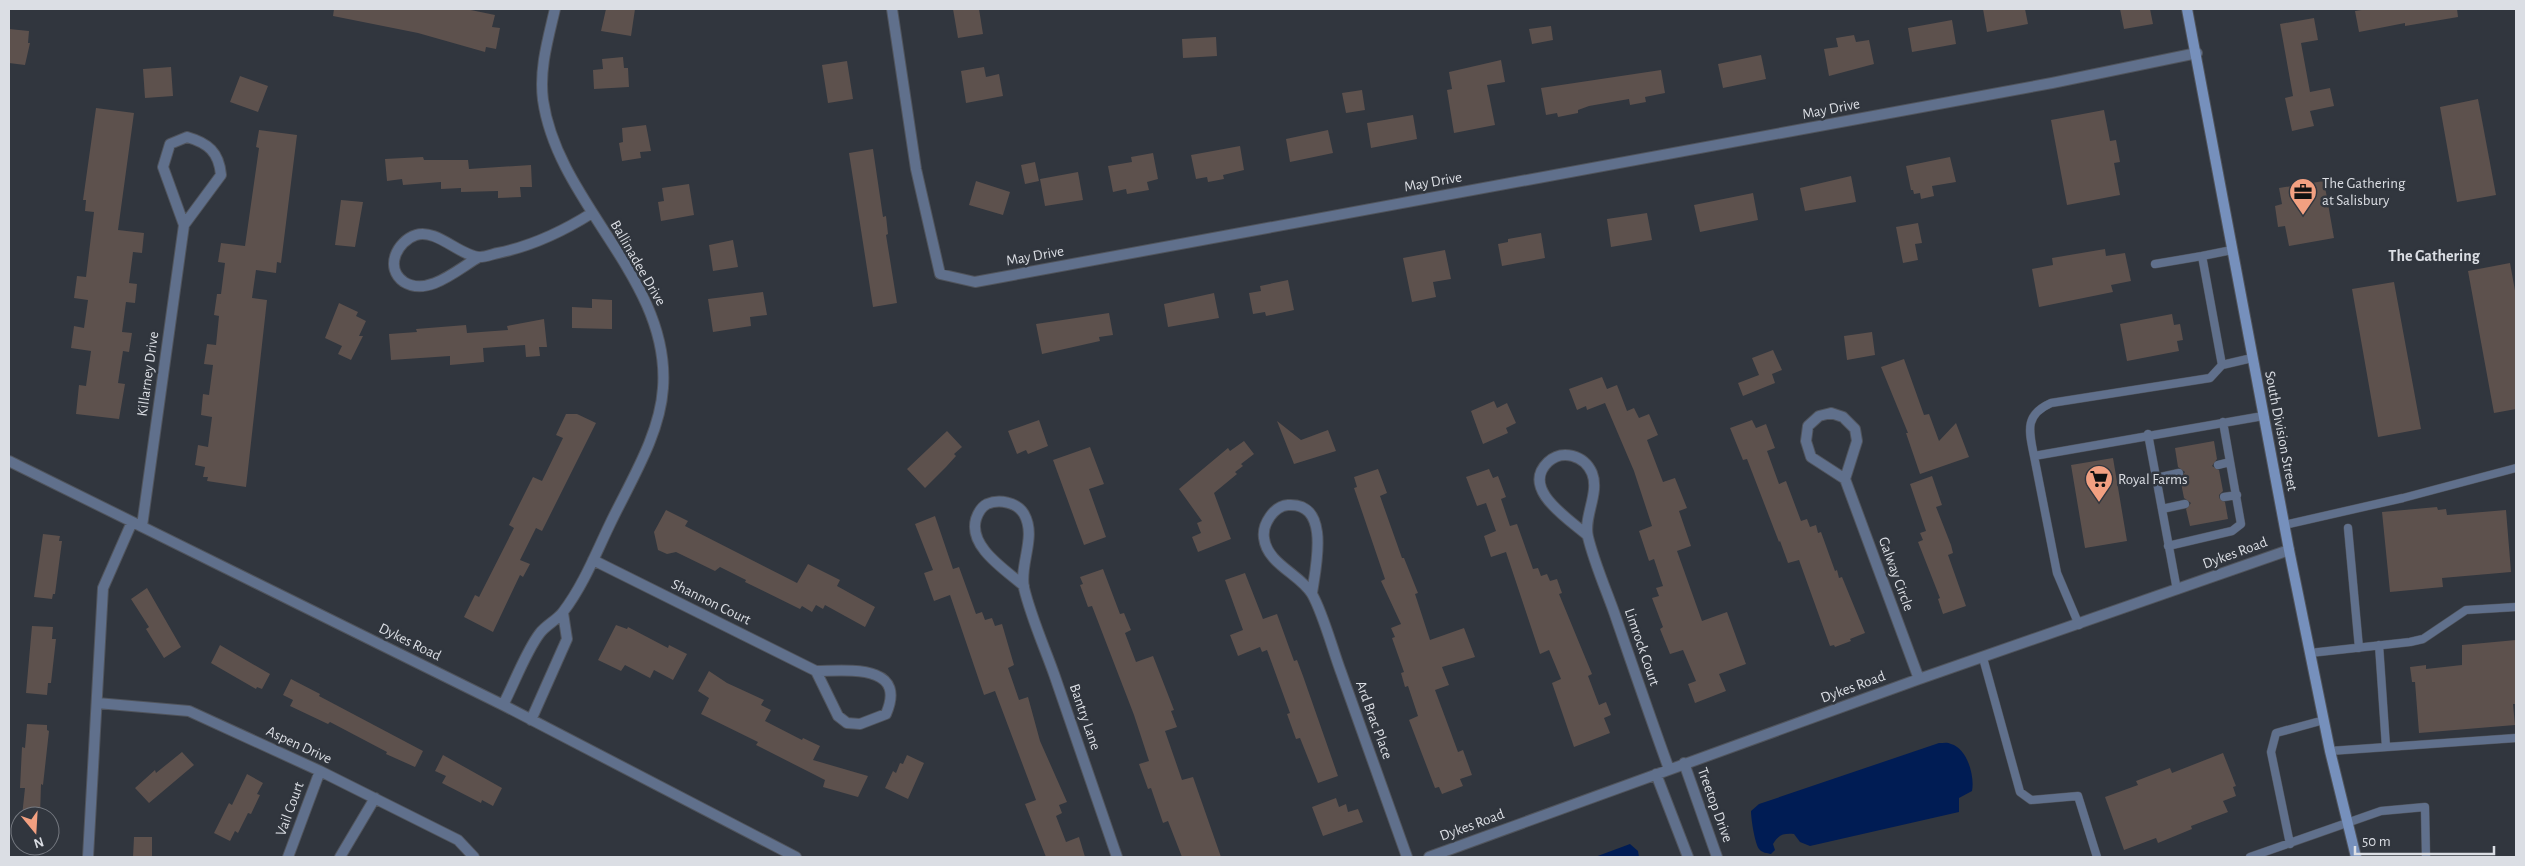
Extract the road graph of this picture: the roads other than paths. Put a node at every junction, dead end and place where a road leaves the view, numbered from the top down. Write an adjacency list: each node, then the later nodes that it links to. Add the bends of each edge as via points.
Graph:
1 (555, 9): 5 (street, Ballinadee Drive, via 543,63 543,99 555,147)
2 (892, 9): 4 (street, May Drive, via 916,169 940,274 975,282 2052,83)
3 (2187, 9): 4 (street, South Division Street)
4 (2197, 53): 7 (street, South Division Street)
5 (592, 213): 9 (street, via 561,232 514,250); 35 (street, Ballinadee Drive, via 650,309 661,347 663,387 657,422)
6 (184, 225): 6 (street, Killarney Drive, via 163,167 170,144 187,137 203,142 220,160 221,175); 30 (street, Killarney Drive)
7 (2232, 250): 8 (lane); 11 (street, South Division Street)
8 (2202, 256): 10 (lane); 12 (lane)
9 (479, 258): 9 (street, via 433,237 418,234 404,242 394,256 394,269 403,281 417,287 430,286)
10 (2155, 264)
11 (2252, 358): 12 (lane); 13 (street, South Division Street)
12 (2222, 364): 16 (lane, via 2210,378 2042,407 2032,416 2029,428)
13 (2263, 416): 14 (lane); 29 (street, South Division Street)
14 (2223, 422): 15 (lane); 18 (lane)
15 (2148, 434): 16 (lane); 22 (lane)
16 (2034, 456): 41 (lane, via 2057,573)
17 (9, 461): 28 (street, Dykes Road)
18 (2230, 462): 19 (lane); 24 (lane)
19 (2218, 465)
20 (2516, 468): 29 (lane)
21 (2179, 473): 22 (lane)
22 (2156, 478): 27 (lane)
23 (1845, 479): 23 (street, via 1857,441 1855,428 1843,417 1831,413 1819,416 1808,426 1806,441 1811,457); 47 (street, Galway Circle)
24 (2237, 495): 25 (lane); 33 (lane, via 2241,524 2232,531)
25 (2224, 497)
26 (2185, 504): 27 (lane)
27 (2162, 509): 33 (lane)
28 (132, 522): 30 (street, Dykes Road); 48 (street, via 103,588)
29 (2284, 525): 34 (street, South Division Street)
30 (142, 526): 49 (street, Dykes Road)
31 (2348, 528): 43 (lane)
32 (1587, 535): 32 (street, Limrock Court, via 1594,489 1592,473 1570,454 1558,456 1547,463 1540,476 1542,491 1550,504); 56 (street, Limrock Court)
33 (2168, 546): 37 (lane)
34 (2289, 550): 37 (street, Dykes Road); 44 (street, South Division Street)
35 (593, 560): 40 (street, Ballinadee Drive); 46 (street, Shannon Court)
36 (1024, 586): 36 (street, Bantry Lane, via 1029,534 1023,511 1012,504 997,501 985,505 974,526 977,540); 67 (street, Bantry Lane)
37 (2177, 590): 41 (street, Dykes Road)
38 (1312, 593): 38 (street, Ard Brac Place, via 1318,532 1314,519 1304,508 1288,505 1275,510 1266,522 1263,538 1269,552); 68 (street, Ard Brac Place)
39 (2516, 607): 42 (lane, via 2466,610 2423,639)
40 (562, 613): 49 (street, Ballinadee Drive, via 540,633); 50 (street, via 567,639)
41 (2079, 625): 45 (street, Dykes Road)
42 (2379, 645): 43 (lane); 53 (lane)
43 (2359, 648): 44 (lane)
44 (2310, 653): 51 (street, South Division Street)
45 (1983, 658): 47 (street, Dykes Road); 72 (lane, via 2020,792 2031,800 2078,796)
46 (816, 671): 46 (street, Shannon Court, via 838,716 847,723 860,724 886,714 892,701 889,686 880,675 868,671)
47 (1919, 679): 55 (street, Dykes Road)
48 (97, 703): 57 (street, Aspen Drive, via 189,711); 62 (street)
49 (503, 705): 50 (street, Dykes Road)
50 (531, 720): 66 (street, Dykes Road)
51 (2324, 720): 54 (street, South Division Street); 61 (lane, via 2276,733 2270,752)
52 (2516, 738): 53 (lane)
53 (2386, 747): 54 (lane)
54 (2330, 751): 60 (street, South Division Street)
55 (1684, 764): 56 (street, Dykes Road); 71 (street, Treetop Drive)
56 (1669, 769): 58 (street, Dykes Road)
57 (320, 771): 59 (street, Aspen Drive); 63 (street, Vail Court)
58 (1656, 774): 69 (street, Dykes Road); 70 (street)
59 (375, 798): 64 (street); 65 (street, Aspen Drive, via 458,840)
60 (2348, 824): 61 (lane); 74 (street, South Division Street); 75 (lane, via 2381,811 2425,807)
61 (2290, 844): 73 (lane)
62 (88, 857)
63 (288, 857)
64 (340, 857)
65 (474, 857)
66 (796, 857)
67 (1117, 857)
68 (1407, 857)
69 (1429, 857)
70 (1688, 857)
71 (1717, 857)
72 (2096, 857)
73 (2250, 857)
74 (2356, 857)
75 (2426, 857)

